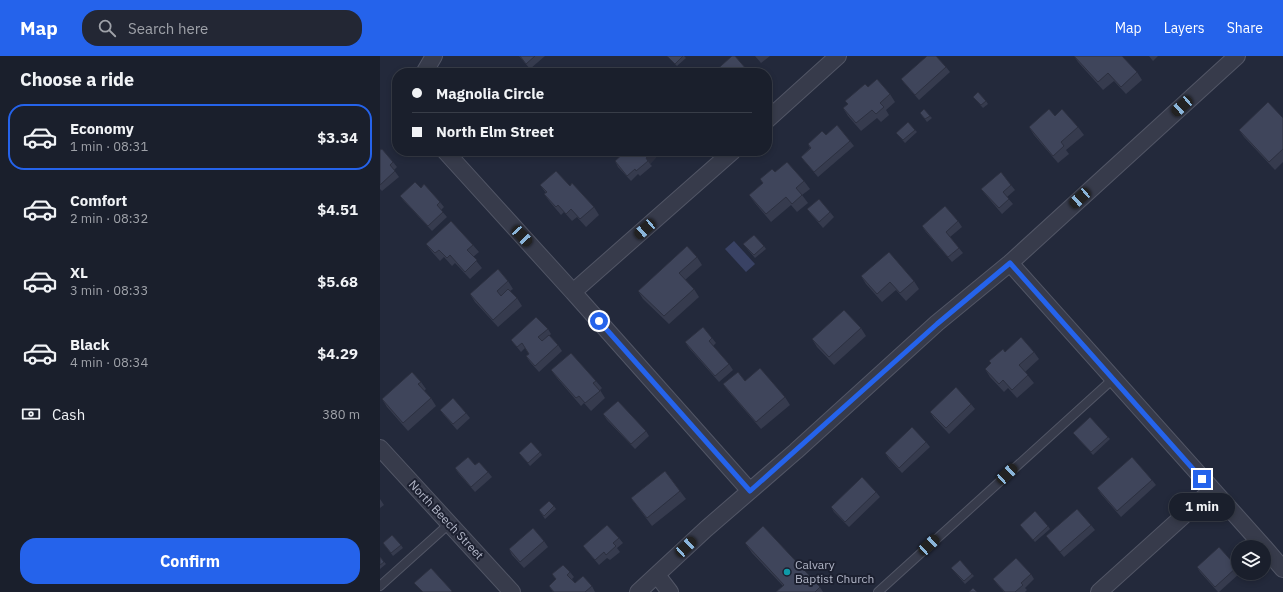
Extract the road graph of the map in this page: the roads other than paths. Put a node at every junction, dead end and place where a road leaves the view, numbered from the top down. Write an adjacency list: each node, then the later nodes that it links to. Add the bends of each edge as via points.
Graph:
1 (434, 56): 4 (street)
2 (838, 56): 5 (street)
3 (1237, 56): 8 (street)
4 (427, 68)
5 (772, 115)
6 (449, 156): 9 (street)
7 (727, 156): 9 (street)
8 (1010, 263): 10 (street); 13 (street, via 937,324)
9 (574, 292): 13 (street)
10 (1113, 379): 12 (street); 23 (lane)
11 (380, 448): 14 (street, North Beech Street)
12 (1212, 490): 15 (street); 24 (street)
13 (750, 491): 18 (street)
14 (449, 524): 19 (lane); 20 (street, North Beech Street)
15 (1258, 540)
16 (1271, 555): 17 (street)
17 (1283, 569)
18 (657, 576): 21 (street); 22 (street)
19 (380, 586)
20 (512, 592)
21 (638, 592)
22 (670, 592)
23 (878, 592)
24 (1098, 592)

